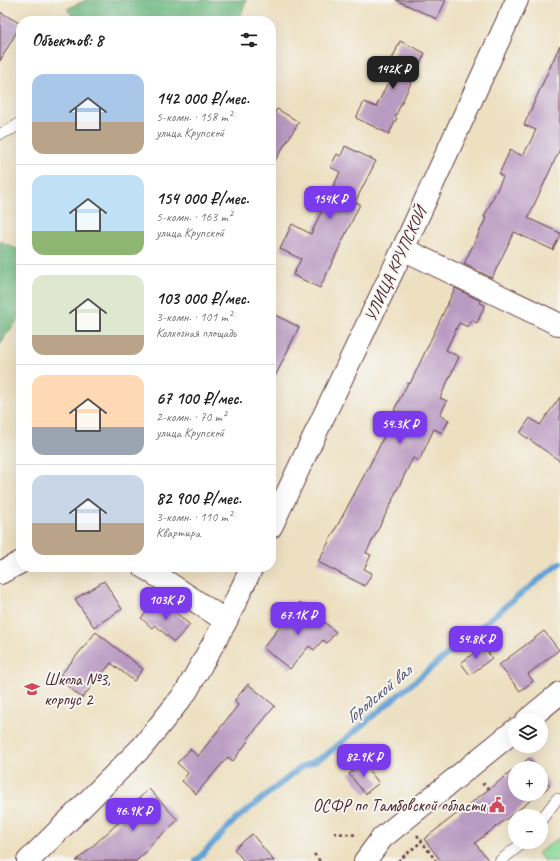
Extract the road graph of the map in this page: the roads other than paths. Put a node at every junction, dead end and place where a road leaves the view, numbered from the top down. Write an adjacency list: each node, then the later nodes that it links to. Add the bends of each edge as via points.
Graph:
1 (517, 0): 4 (street, УЛИЦА КРУПСКОЙ)
2 (16, 125): 3 (lane)
3 (0, 134)
4 (402, 249): 5 (street); 6 (street, УЛИЦА КРУПСКОЙ)
5 (560, 325)
6 (276, 516)
7 (16, 565): 10 (street)
8 (152, 572): 11 (street)
9 (250, 572): 11 (street)
10 (0, 573)
11 (226, 621): 18 (street, via 186,692 148,740)
12 (560, 693): 13 (street)
13 (536, 713)
14 (508, 736): 19 (street, via 382,838)
15 (557, 799): 16 (lane)
16 (548, 811)
17 (515, 849): 20 (lane)
18 (28, 861)
19 (365, 861)
20 (500, 861)

